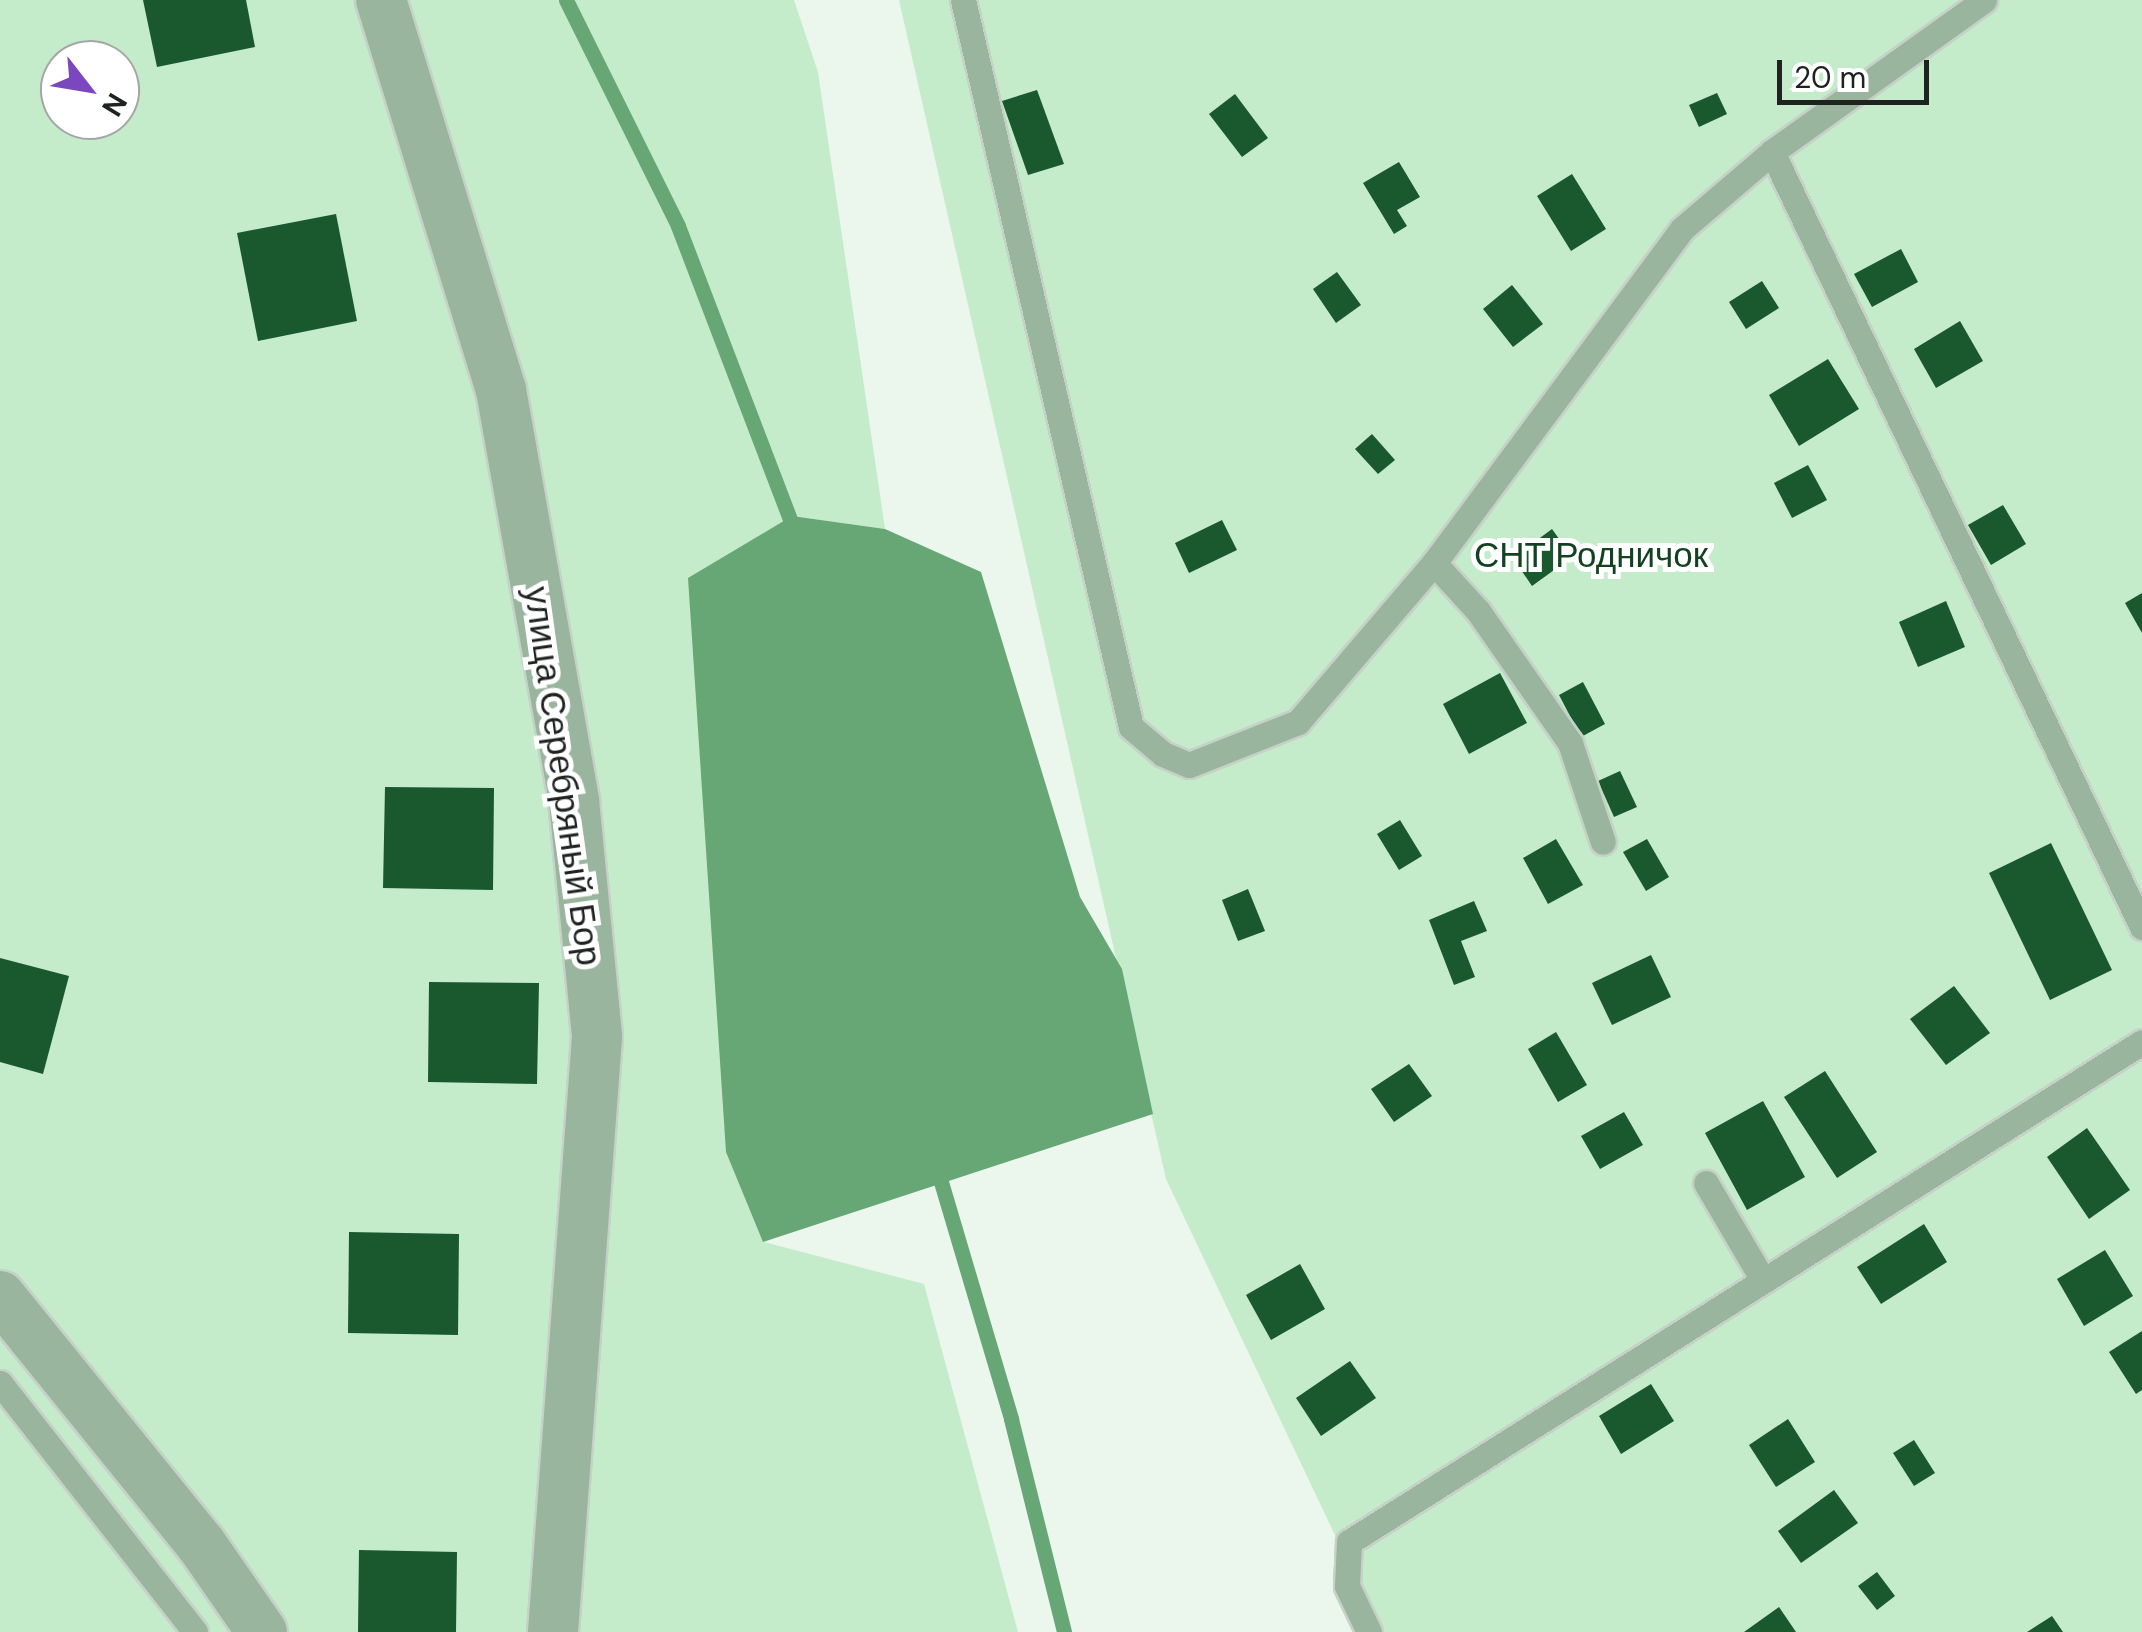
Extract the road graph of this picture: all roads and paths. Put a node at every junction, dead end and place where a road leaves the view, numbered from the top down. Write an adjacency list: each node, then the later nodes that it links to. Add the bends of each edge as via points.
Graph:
1 (381, 0): 15 (street, улица Серебряный Бор, via 502,390 574,801 598,1037)
2 (964, 0): 5 (lane, via 1131,727 1163,754 1189,764 1298,722)
3 (1984, 0): 4 (lane)
4 (1772, 152): 5 (lane, via 1682,229); 7 (lane)
5 (1434, 564): 6 (lane, via 1478,610 1570,743)
6 (1602, 842)
7 (2142, 927)
8 (2142, 1042): 10 (lane)
9 (1706, 1183): 10 (lane)
10 (1763, 1280): 16 (lane, via 1349,1542 1347,1586)
11 (0, 1296): 14 (street, via 201,1544)
12 (0, 1383): 13 (lane)
13 (195, 1632)
14 (262, 1632)
15 (553, 1632)
16 (1369, 1632)

